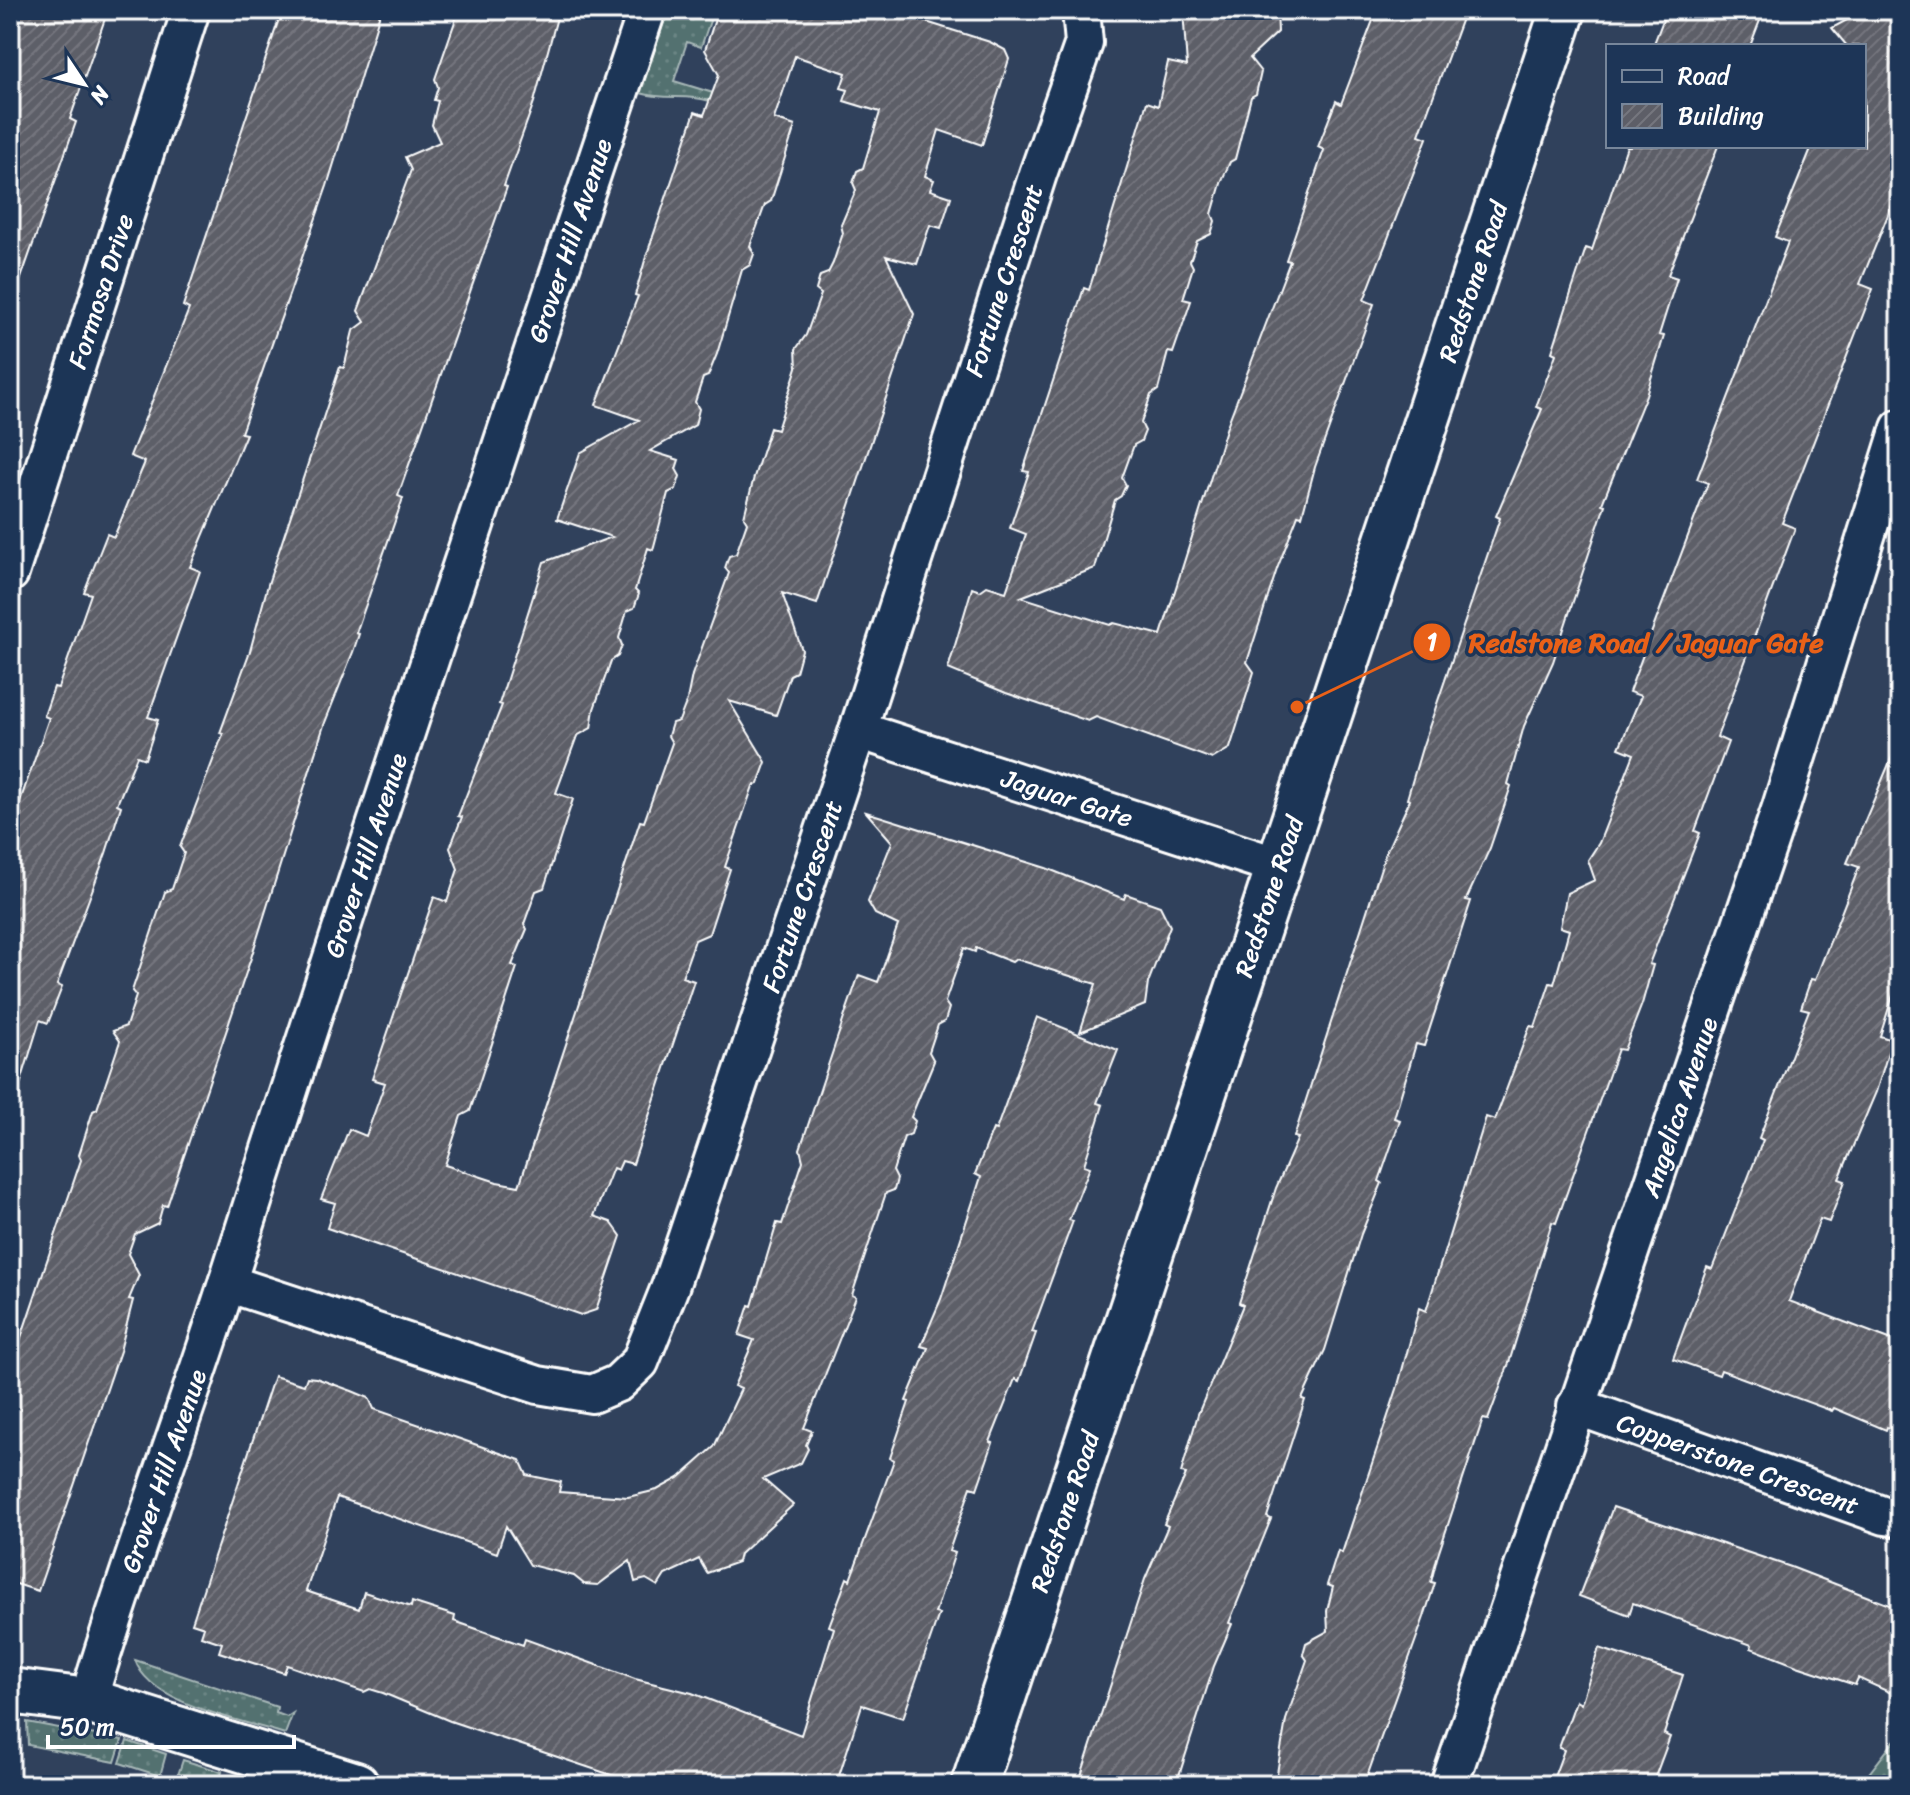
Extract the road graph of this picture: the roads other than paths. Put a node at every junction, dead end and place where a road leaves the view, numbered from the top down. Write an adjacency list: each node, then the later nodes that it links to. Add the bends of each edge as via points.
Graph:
1 (191, 10): 6 (street, Formosa Drive)
2 (647, 10): 9 (street, Grover Hill Avenue, via 328,964)
3 (1081, 10): 7 (street, Fortune Crescent, via 1084,43)
4 (1563, 10): 8 (street, Redstone Road)
5 (1900, 428): 10 (street, Angelica Avenue, via 1781,807)
6 (10, 573)
7 (858, 730): 8 (street, Jaguar Gate); 9 (street, Fortune Crescent, via 653,1336 640,1362 618,1383 592,1394 538,1385)
8 (1278, 866): 15 (street, Redstone Road)
9 (227, 1283): 13 (street, Grover Hill Avenue)
10 (1576, 1406): 11 (street, Copperstone Crescent); 16 (street, Angelica Avenue)
11 (1900, 1518)
12 (10, 1691): 13 (street)
13 (88, 1701): 14 (street)
14 (356, 1785)
15 (974, 1785)
16 (1449, 1785)

